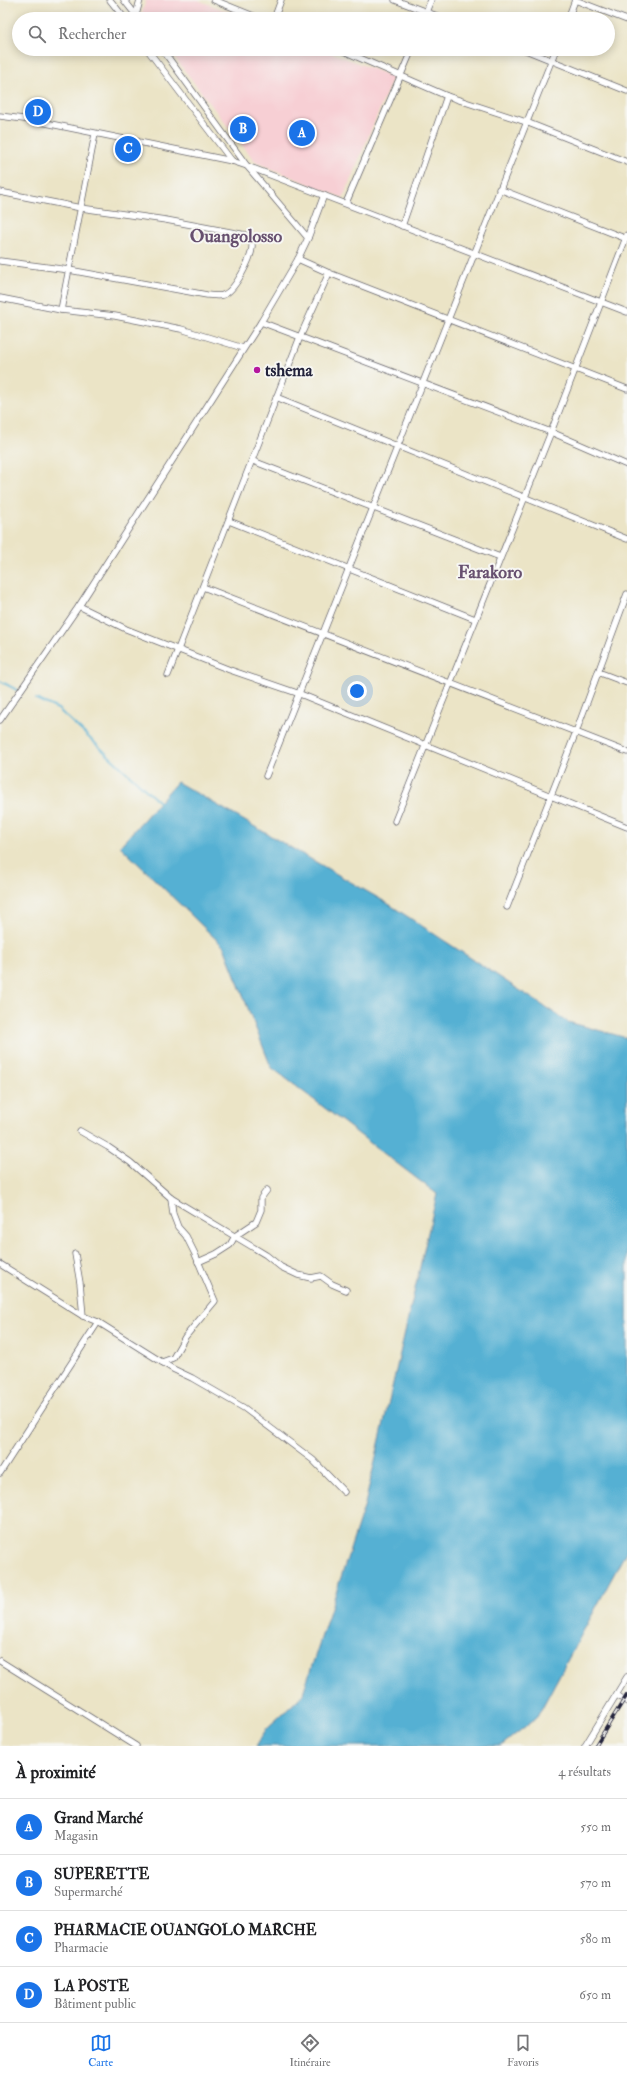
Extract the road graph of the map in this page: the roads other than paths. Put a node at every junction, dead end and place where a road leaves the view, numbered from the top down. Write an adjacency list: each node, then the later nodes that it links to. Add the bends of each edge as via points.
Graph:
1 (110, 0): 9 (street)
2 (124, 0): 10 (street)
3 (140, 0): 11 (street)
4 (214, 0): 12 (street)
5 (281, 0): 13 (street)
6 (395, 0): 14 (street)
7 (431, 0): 15 (street)
8 (575, 0): 16 (street); 17 (street)
9 (119, 12)
10 (133, 12)
11 (138, 12)
12 (243, 12)
13 (277, 12)
14 (424, 12)
15 (426, 12)
16 (571, 12)
17 (606, 12)
18 (615, 15): 19 (street)
19 (627, 20)
20 (152, 56): 33 (street)
21 (167, 56): 35 (street)
22 (355, 56): 27 (street)
23 (409, 56): 27 (street)
24 (540, 56): 26 (street)
25 (554, 56): 26 (street)
26 (552, 61): 28 (street); 31 (street)
27 (401, 76): 29 (street); 39 (street)
28 (627, 91)
29 (447, 96): 31 (street); 41 (street)
30 (0, 116): 32 (street)
31 (526, 122): 34 (street); 36 (street)
32 (95, 134): 33 (street); 40 (street)
33 (232, 161): 35 (street)
34 (627, 162)
35 (248, 166): 38 (street); 42 (street)
36 (499, 189): 43 (street); 44 (street)
37 (0, 192): 40 (street)
38 (324, 195): 39 (street); 42 (street)
39 (346, 203): 41 (street)
40 (81, 208): 47 (street); 47 (street, via 246,235 252,241 253,248 243,271 232,288 223,295 207,296)
41 (402, 226): 44 (street)
42 (308, 238): 45 (street)
43 (626, 238): 50 (street)
44 (474, 252): 50 (street); 53 (street)
45 (298, 259): 48 (street); 54 (street)
46 (0, 261): 47 (street)
47 (69, 270): 51 (street)
48 (329, 273): 53 (street); 55 (street)
49 (0, 298): 51 (street)
50 (602, 301): 52 (street); 57 (street)
51 (61, 310): 56 (street, via 115,316 181,329)
52 (627, 312)
53 (448, 319): 57 (street); 58 (street)
54 (261, 322): 55 (street); 56 (street)
55 (300, 337): 58 (street); 60 (street)
56 (243, 348): 73 (street)
57 (575, 370): 59 (street); 61 (street)
58 (423, 382): 61 (street); 62 (street)
59 (627, 390)
60 (276, 397): 62 (street); 63 (street)
61 (551, 432): 64 (street); 65 (street)
62 (398, 446): 65 (street); 66 (street)
63 (253, 461): 66 (street); 67 (street)
64 (627, 465)
65 (523, 498): 68 (street); 69 (street)
66 (374, 508): 69 (street); 70 (street)
67 (229, 522): 70 (street); 71 (street)
68 (627, 539)
69 (500, 557): 75 (street)
70 (350, 569): 75 (street); 76 (street)
71 (203, 587): 76 (street); 77 (street)
72 (627, 594): 74 (street)
73 (79, 606): 77 (street, via 126,629); 83 (street)
74 (624, 610): 78 (street)
75 (475, 619): 81 (street)
76 (323, 635): 81 (street); 82 (street)
77 (177, 649): 79 (street); 82 (street)
78 (598, 672): 80 (street); 84 (street)
79 (168, 674)
80 (627, 683)
81 (449, 684): 84 (street); 85 (street)
82 (300, 694): 85 (street); 87 (street)
83 (0, 720)
84 (576, 732): 86 (street); 88 (street)
85 (425, 745): 88 (street); 89 (street)
86 (627, 752)
87 (266, 776)
88 (550, 794): 90 (street); 91 (street)
89 (395, 821)
90 (627, 827)
91 (507, 907)
92 (80, 1131): 94 (street, via 130,1162)
93 (267, 1190): 95 (street, via 261,1198 261,1210 256,1222)
94 (171, 1198): 95 (street); 97 (street, via 173,1214)
95 (235, 1236): 97 (street, via 226,1248); 99 (street, via 298,1276 322,1276)
96 (75, 1254): 100 (street)
97 (198, 1262): 102 (street, via 215,1301 185,1337 173,1358)
98 (0, 1264): 100 (street)
99 (346, 1290)
100 (83, 1316): 101 (street)
101 (98, 1322): 102 (street); 103 (street)
102 (162, 1362): 104 (street, via 244,1408 314,1460)
103 (0, 1473)
104 (344, 1492)
105 (0, 1660): 109 (street)
106 (627, 1677): 107 (street)
107 (617, 1695): 108 (street); 110 (street)
108 (627, 1702)
109 (136, 1746)
110 (585, 1746)

